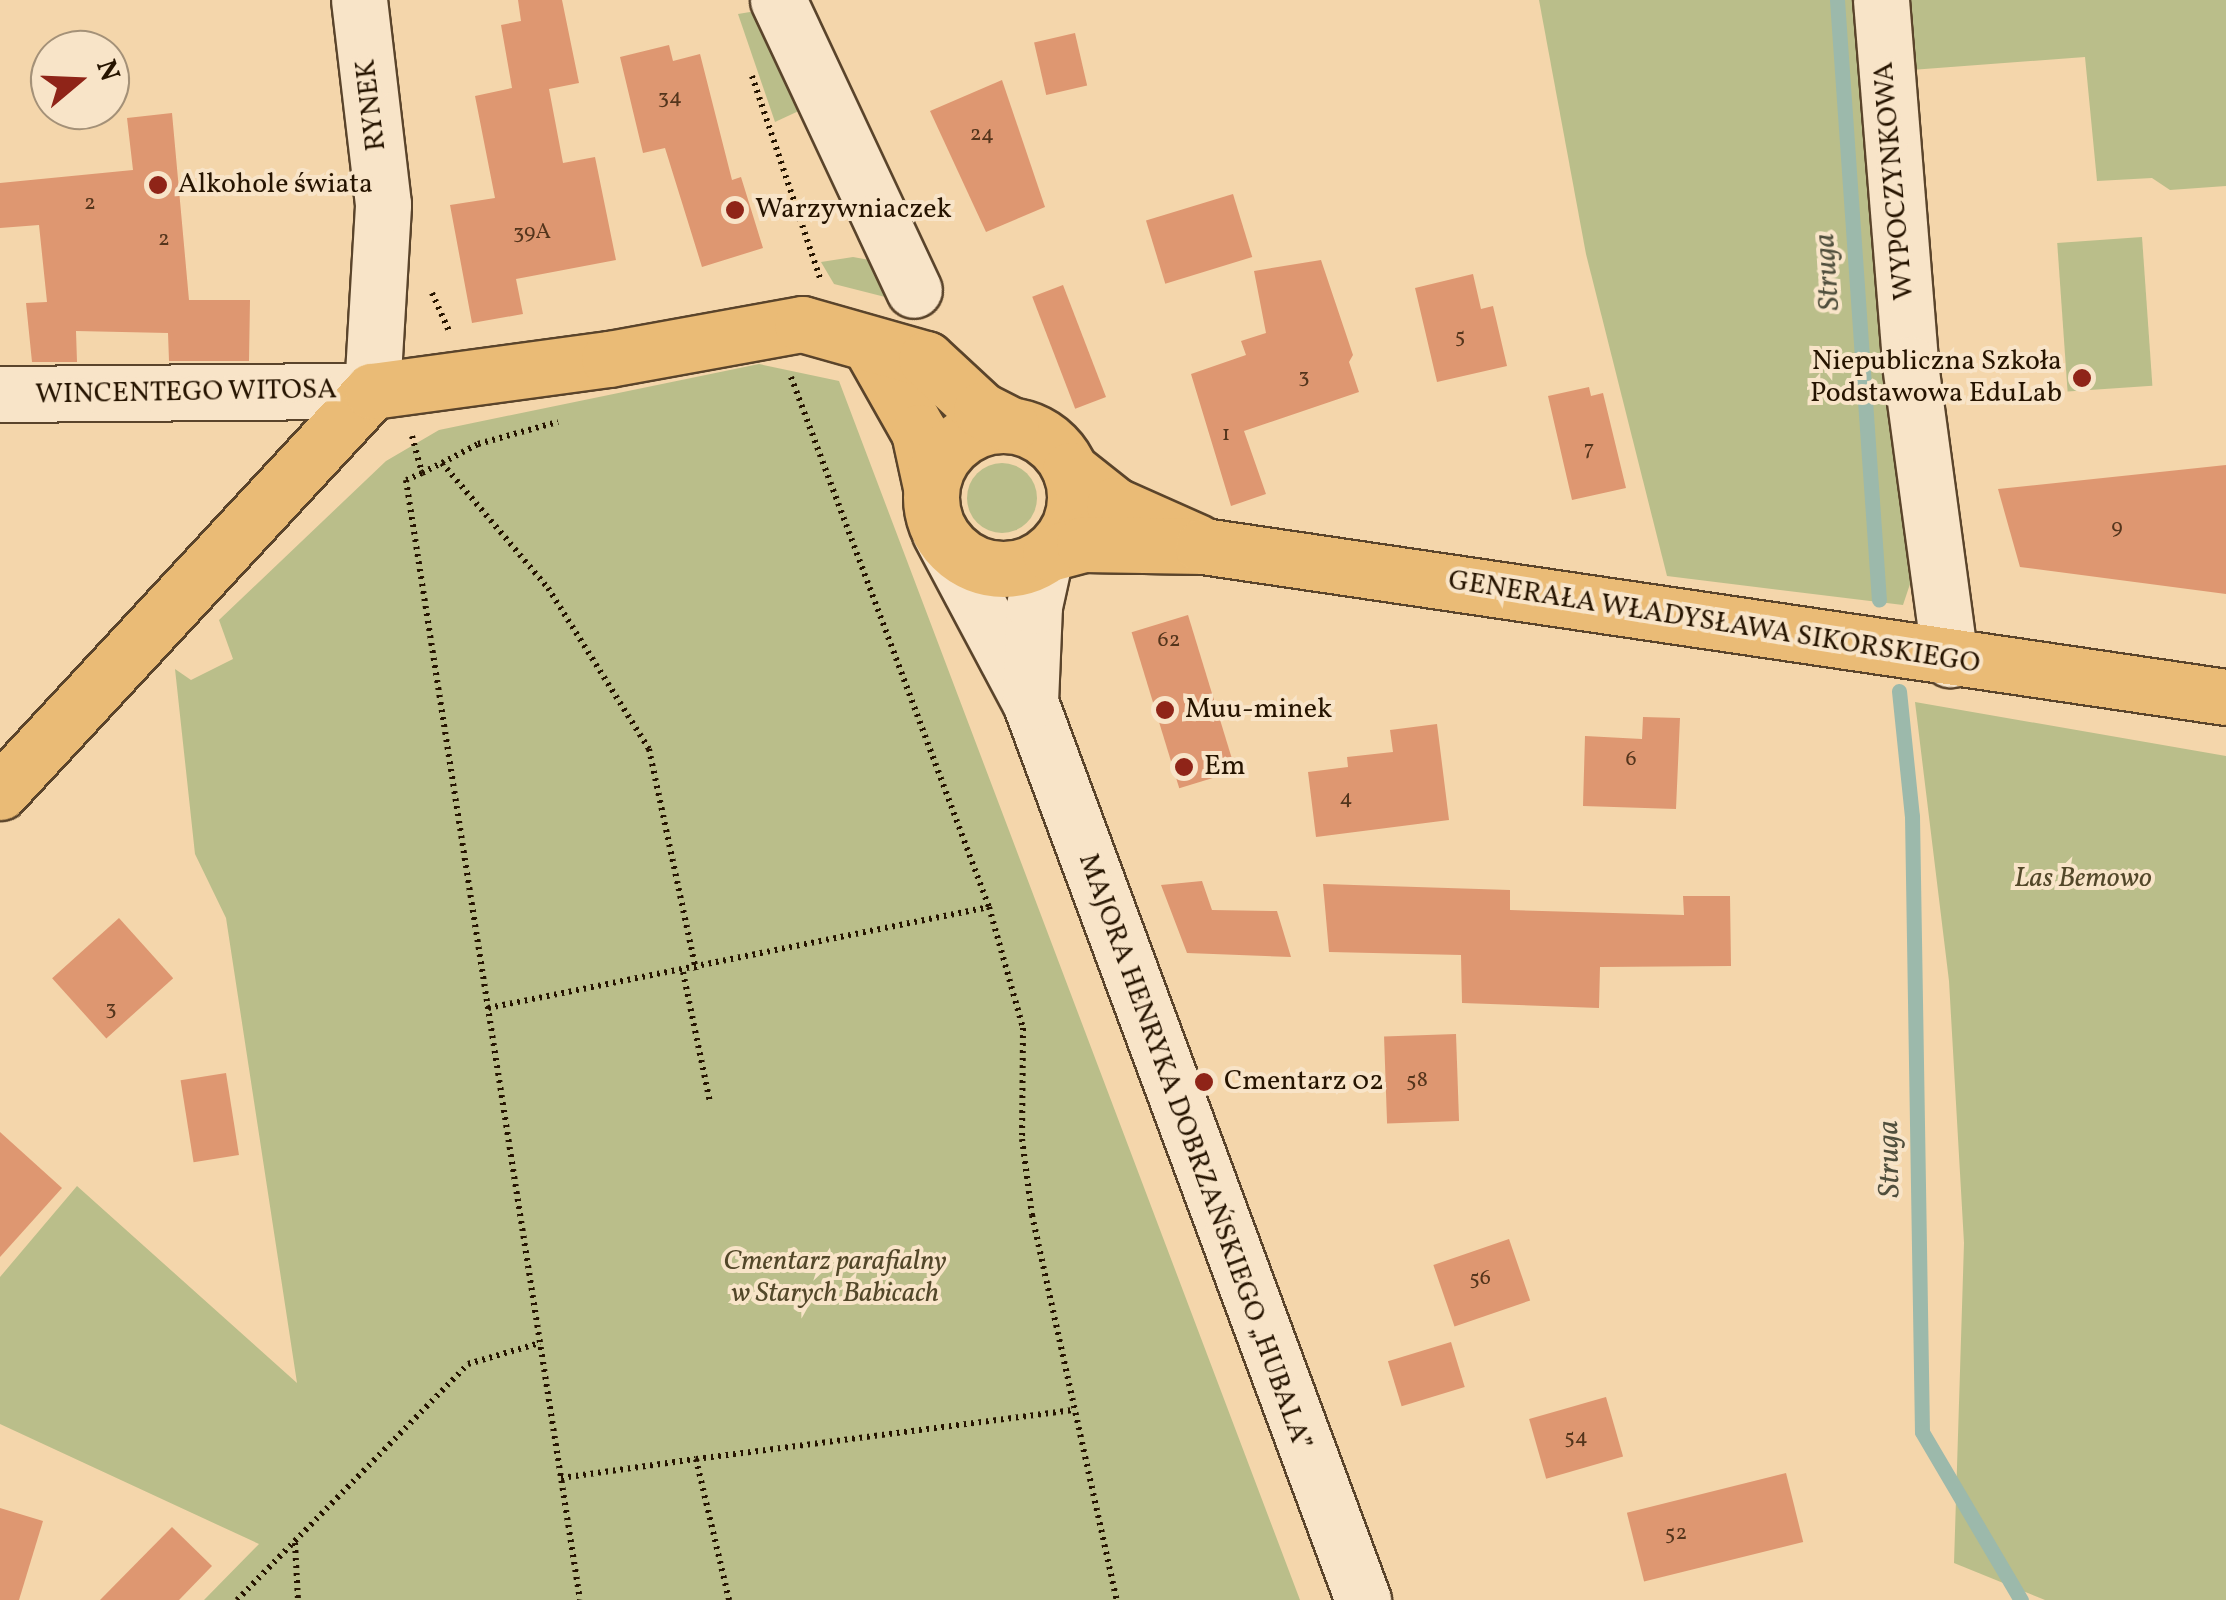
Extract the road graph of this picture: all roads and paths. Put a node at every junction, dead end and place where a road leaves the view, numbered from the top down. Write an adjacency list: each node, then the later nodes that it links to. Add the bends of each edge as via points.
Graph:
1 (360, 0): 9 (street, RYNEK, via 383,204)
2 (778, 0): 5 (street)
3 (1881, 0): 18 (street, WYPOCZYNKOWA, via 1910,364)
4 (430, 281): 6 (path, via 435,311)
5 (914, 290)
6 (460, 342)
7 (872, 349): 9 (main road, via 802,324); 11 (main road, via 926,360 981,410); 15 (main road, via 920,432)
8 (790, 379): 22 (path)
9 (372, 391): 10 (street, WINCENTEGO WITOSA); 21 (main road)
10 (0, 394)
11 (1010, 425): 13 (main road, via 1047,439); 15 (main road, via 963,436 942,456)
12 (412, 433): 14 (path)
13 (1070, 470): 16 (main road, GENERAŁA WŁADYSŁAWA SIKORSKIEGO, via 1114,505); 17 (main road, via 1071,520)
14 (422, 472): 23 (path, via 442,463 548,588 649,750); 25 (path, via 406,480)
15 (935, 510): 17 (main road, via 984,567 1016,568); 20 (street, MAJORA HENRYKA DOBRZAŃSKIEGO „HUBALA”)
16 (1203, 546): 17 (main road, GENERAŁA WŁADYSŁAWA SIKORSKIEGO, via 1084,544); 18 (main road, GENERAŁA WŁADYSŁAWA SIKORSKIEGO)
17 (1047, 555): 20 (street, MAJORA HENRYKA DOBRZAŃSKIEGO „HUBALA”, via 1034,606)
18 (1950, 659): 19 (main road, GENERAŁA WŁADYSŁAWA SIKORSKIEGO)
19 (2226, 697)
20 (1030, 702): 37 (street, MAJORA HENRYKA DOBRZAŃSKIEGO „HUBALA”)
21 (0, 792)
22 (989, 907): 23 (path); 28 (path, via 1023,1028 1022,1139 1032,1214)
23 (696, 970): 24 (path)
24 (682, 972): 25 (path); 26 (path)
25 (488, 1008): 27 (path)
26 (710, 1102)
27 (540, 1343): 30 (path); 31 (path, via 468,1364)
28 (1076, 1410): 29 (path); 36 (path)
29 (696, 1459): 30 (path); 35 (path)
30 (561, 1478): 34 (path)
31 (295, 1542): 32 (path); 33 (path)
32 (237, 1600)
33 (298, 1600)
34 (580, 1600)
35 (729, 1600)
36 (1117, 1600)
37 (1362, 1600)

